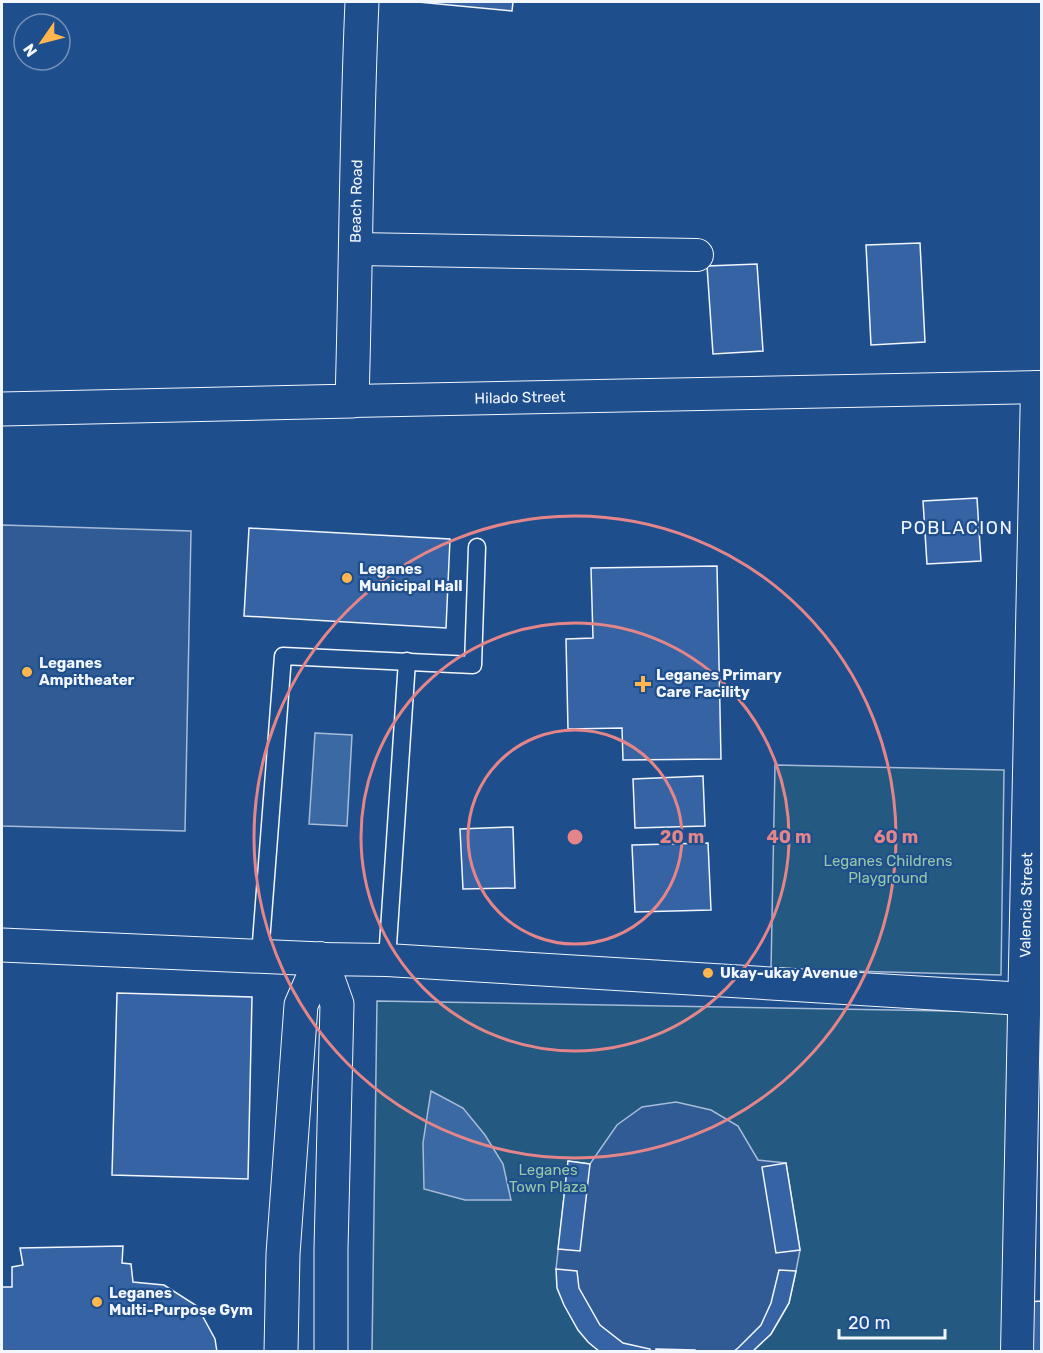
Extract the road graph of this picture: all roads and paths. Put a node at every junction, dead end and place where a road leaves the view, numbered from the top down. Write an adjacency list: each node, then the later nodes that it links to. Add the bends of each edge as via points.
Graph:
1 (362, 2): 2 (main road, Beach Road)
2 (357, 249): 3 (street); 5 (main road, Beach Road)
3 (697, 255)
4 (1039, 387): 5 (street, Hilado Street); 13 (street, Valencia Street)
5 (352, 401): 6 (main road, Hilado Street)
6 (2, 409)
7 (477, 547): 8 (lane, via 473,665)
8 (407, 661): 10 (lane, via 283,656); 12 (lane)
9 (2, 945): 10 (main road)
10 (260, 956): 11 (main road)
11 (321, 959): 12 (street); 14 (main road, via 301,1005 283,1254); 15 (main road, via 337,1004)
12 (387, 960): 13 (street)
13 (1024, 999): 16 (street, Valencia Street)
14 (281, 1352)
15 (331, 1352)
16 (1017, 1352)

